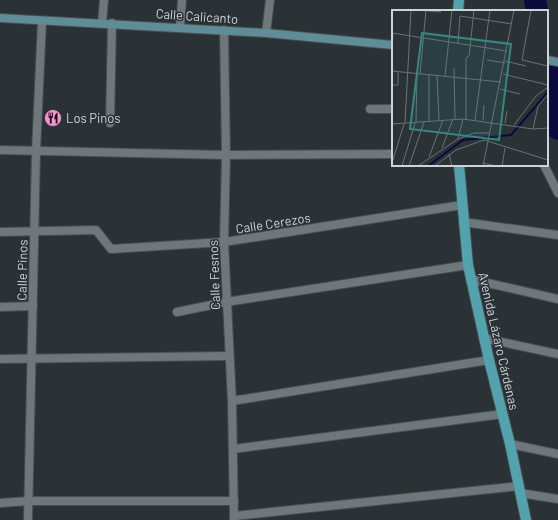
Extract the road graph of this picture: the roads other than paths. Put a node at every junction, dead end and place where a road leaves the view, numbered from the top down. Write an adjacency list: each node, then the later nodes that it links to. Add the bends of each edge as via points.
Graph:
1 (104, 0): 8 (street)
2 (182, 0): 10 (street)
3 (270, 0): 12 (street)
4 (459, 0): 5 (main road)
5 (458, 10)
6 (0, 18): 7 (street, Calle Calicanto)
7 (42, 21): 8 (street, Calle Calicanto); 18 (street, Calle Pinos)
8 (102, 23): 9 (street, Calle Calicanto)
9 (112, 23): 10 (street, Calle Calicanto); 16 (street)
10 (180, 27): 11 (street, Calle Calicanto)
11 (224, 30): 12 (street, Calle Calicanto); 20 (street, Calle Fesnos)
12 (266, 33): 13 (street, Calle Calicanto)
13 (392, 45)
14 (370, 109): 15 (street)
15 (392, 109)
16 (110, 123)
17 (0, 150): 18 (street)
18 (36, 152): 20 (street); 26 (street, Calle Pinos)
19 (392, 154): 20 (street)
20 (226, 155): 29 (street, Calle Fesnos)
21 (459, 166): 24 (main road, Avenida Lázaro Cárdenas)
22 (544, 166): 23 (street)
23 (558, 193)
24 (462, 206): 25 (main road, Avenida Lázaro Cárdenas); 29 (street, Calle Cerezos)
25 (463, 222): 28 (street); 30 (main road, Avenida Lázaro Cárdenas)
26 (34, 230): 27 (street, Calle Cerezos); 29 (street, Calle Cerezos, via 96,230 111,249); 34 (street, Calle Pinos)
27 (0, 232)
28 (558, 236)
29 (224, 242): 33 (street, Calle Fesnos)
30 (468, 265): 31 (main road, Avenida Lázaro Cárdenas); 33 (street)
31 (470, 279): 32 (street); 37 (main road, Avenida Lázaro Cárdenas)
32 (558, 299)
33 (226, 302): 36 (street); 39 (street, Calle Fesnos)
34 (33, 306): 35 (street); 40 (street, Calle Pinos)
35 (0, 307)
36 (177, 312)
37 (483, 338): 38 (street); 42 (main road, Avenida Lázaro Cárdenas)
38 (558, 354)
39 (228, 356): 40 (street); 43 (street, Calle Fesnos)
40 (32, 358): 41 (street); 50 (street, Calle Pinos)
41 (0, 359)
42 (488, 360): 43 (street); 44 (main road, Avenida Lázaro Cárdenas)
43 (232, 401): 46 (street, Calle Fesnos)
44 (503, 414): 45 (main road, Avenida Lázaro Cárdenas); 46 (street)
45 (510, 444): 47 (street); 48 (main road, Avenida Lázaro Cárdenas)
46 (233, 449): 51 (street, Calle Fesnos)
47 (558, 454)
48 (520, 489): 49 (street); 53 (street); 55 (main road, Avenida Lázaro Cárdenas)
49 (558, 500)
50 (29, 501): 51 (street); 52 (street); 54 (street, Calle Pinos)
51 (234, 501): 53 (street, Calle Fesnos)
52 (0, 503)
53 (234, 518)
54 (28, 520)
55 (526, 520)

